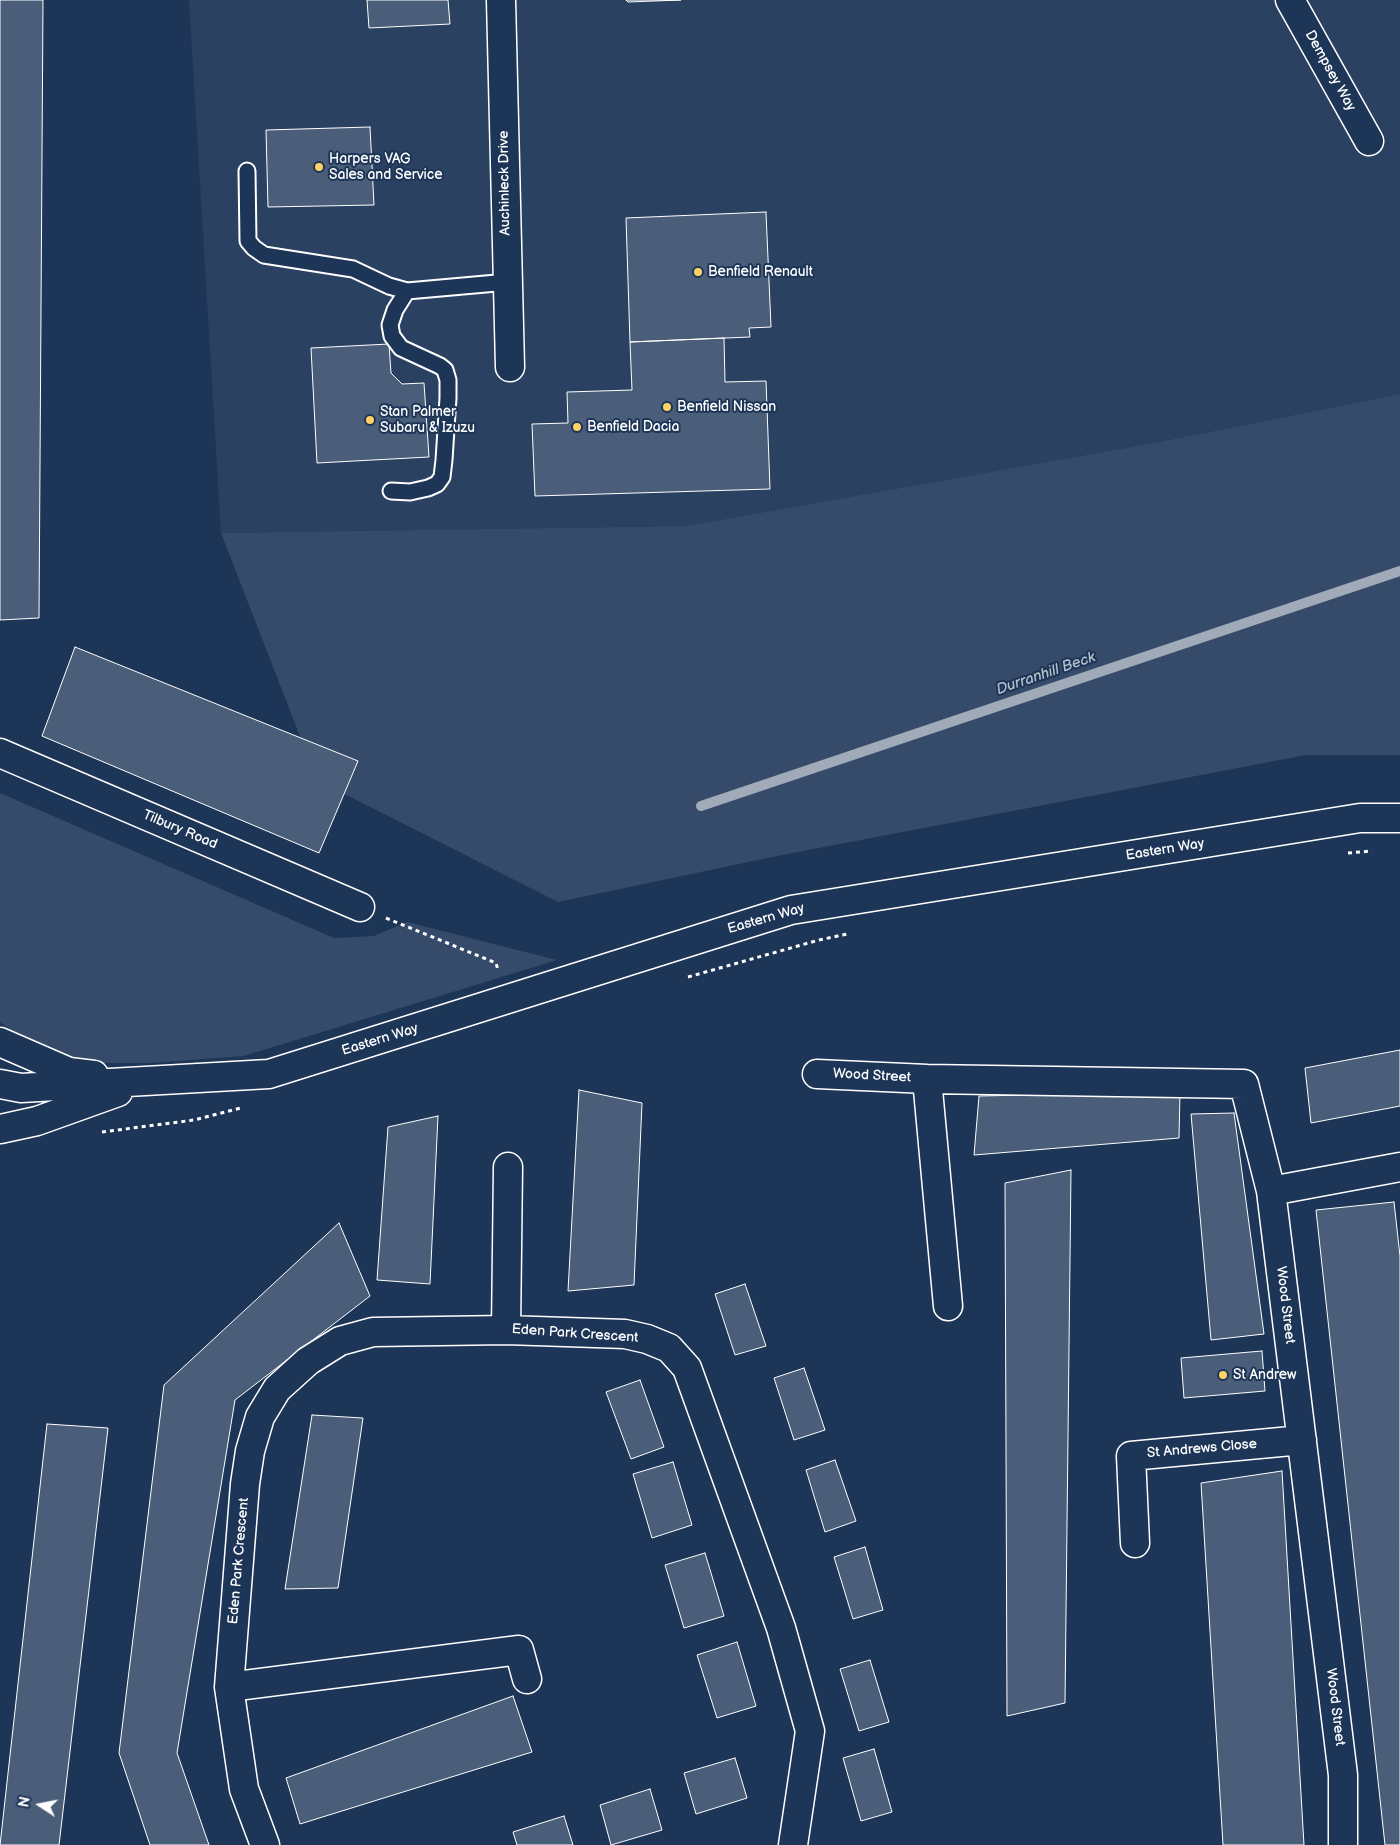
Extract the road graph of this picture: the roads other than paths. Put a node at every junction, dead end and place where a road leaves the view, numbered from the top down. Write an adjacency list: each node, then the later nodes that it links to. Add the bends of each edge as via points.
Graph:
1 (501, 0): 5 (street, Auchinleck Drive)
2 (1290, 0): 3 (street, Dempsey Way)
3 (1369, 141)
4 (247, 171): 6 (lane, via 248,241 254,248 264,255 353,269)
5 (508, 282): 6 (lane); 7 (street, Auchinleck Drive)
6 (407, 291): 8 (lane, via 395,310 390,325 392,336 401,348 445,370 448,398 444,460 442,477 436,484 410,492)
7 (510, 367)
8 (391, 492)
9 (0, 753): 11 (street, Tilbury Road)
10 (1400, 818): 15 (street, Eastern Way, via 1360,818 791,910 269,1074)
11 (360, 908)
12 (0, 1042): 15 (street, Eastern Way, via 69,1072)
13 (817, 1074): 14 (street, Wood Street)
14 (926, 1079): 20 (street, Wood Street, via 1244,1084); 21 (street, Wood Street)
15 (148, 1081): 16 (street, Eastern Way, via 20,1088); 17 (street, Eastern Way, via 37,1121)
16 (0, 1084)
17 (0, 1129)
18 (508, 1167): 22 (street)
19 (1400, 1167): 20 (street)
20 (1271, 1191): 23 (street, Wood Street)
21 (948, 1306)
22 (506, 1330): 26 (street, Eden Park Crescent, via 373,1332 340,1341 308,1361 277,1389 260,1417 250,1450); 28 (street, Eden Park Crescent, via 625,1334 669,1348 687,1368 781,1628 810,1731)
23 (1302, 1440): 24 (street, St Andrews Close, via 1131,1456); 29 (street, Wood Street, via 1343,1775)
24 (1135, 1544)
25 (527, 1679): 26 (street, via 519,1650)
26 (229, 1687): 27 (street, Eden Park Crescent, via 244,1789)
27 (265, 1845)
28 (793, 1845)
29 (1343, 1845)

